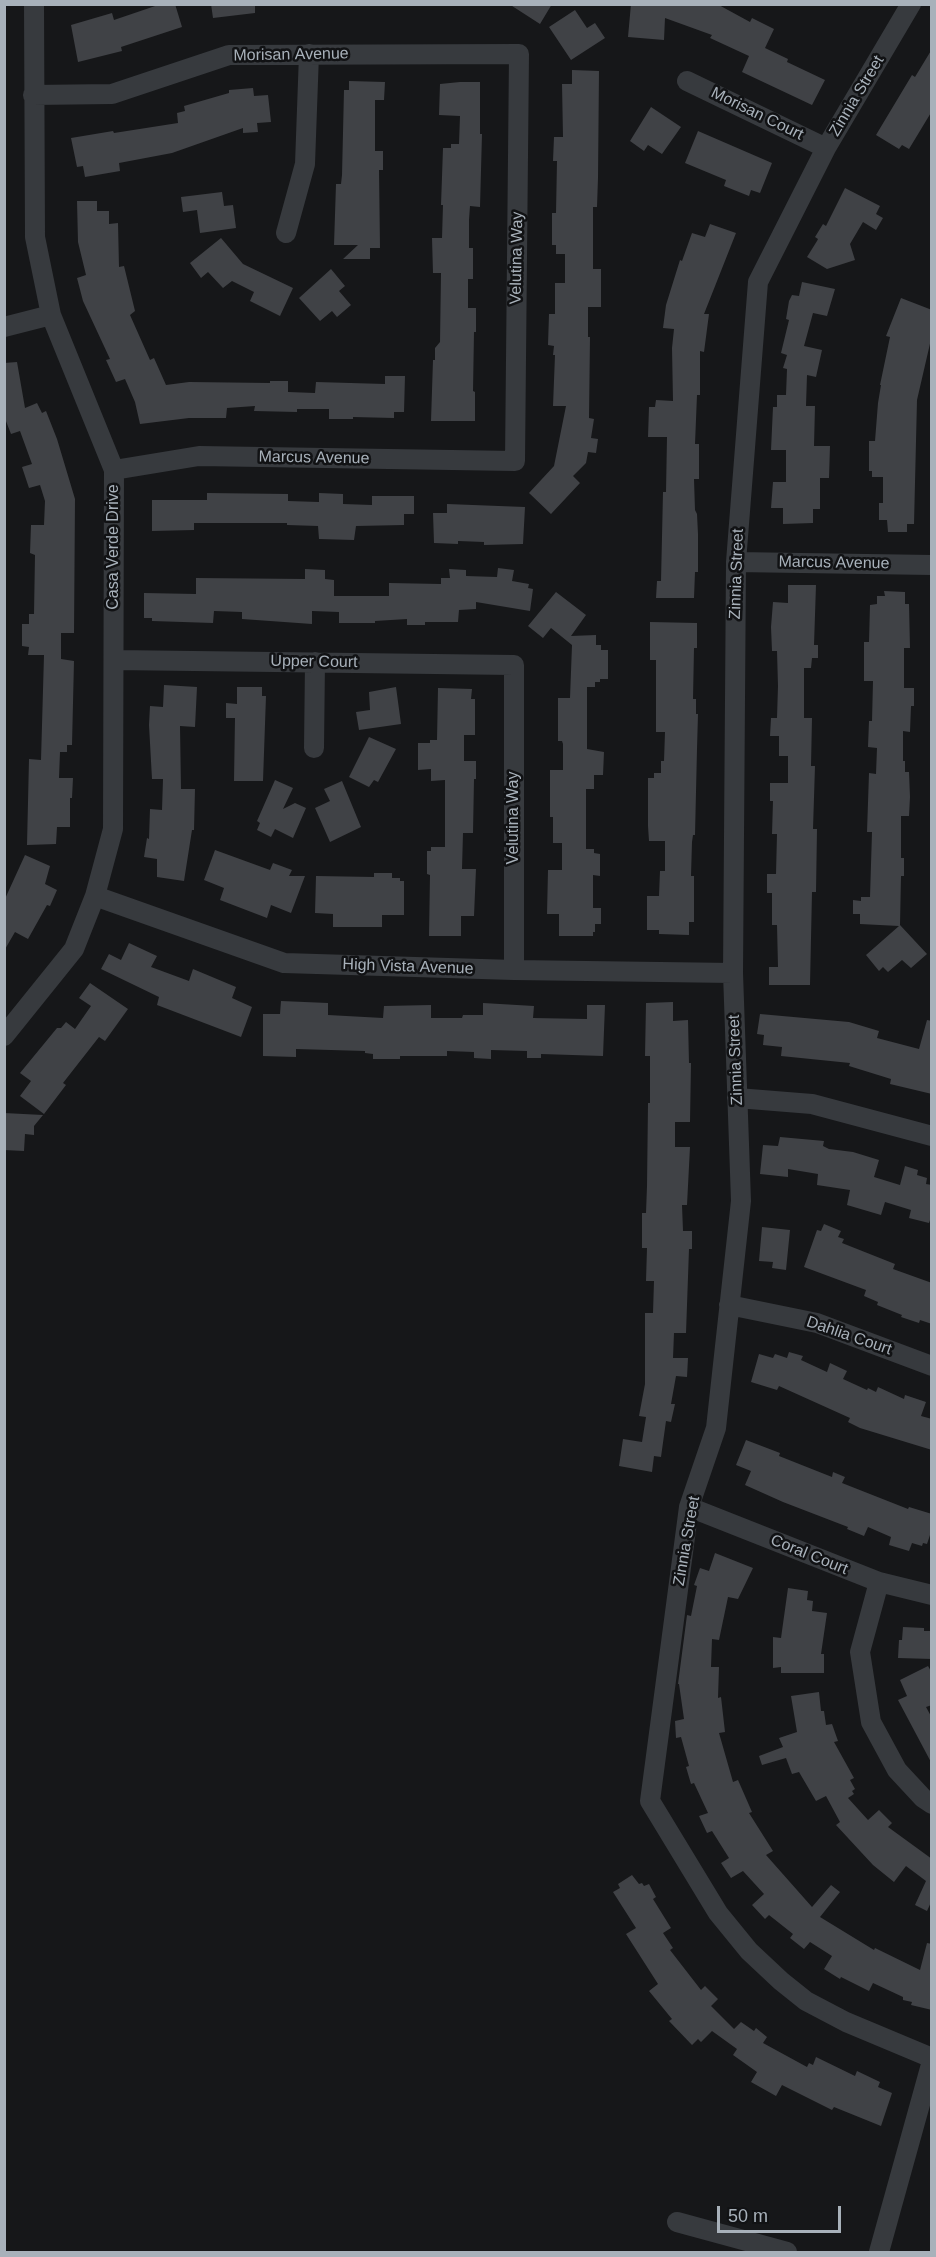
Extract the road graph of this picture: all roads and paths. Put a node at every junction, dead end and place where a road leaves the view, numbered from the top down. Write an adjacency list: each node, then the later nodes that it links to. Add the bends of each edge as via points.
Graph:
1 (34, 4): 6 (street, Casa Verde Drive)
2 (911, 4): 7 (street, Zinnia Street)
3 (309, 54): 4 (street, Morisan Avenue); 6 (street, Morisan Avenue, via 229,55 112,94); 8 (street, via 305,164)
4 (519, 54): 11 (street, Velutina Way)
5 (687, 81): 7 (street, Morisan Court)
6 (33, 95): 9 (street, Casa Verde Drive, via 35,237)
7 (826, 148): 13 (street, Zinnia Street, via 758,282)
8 (286, 233)
9 (51, 315): 10 (street); 12 (street, Casa Verde Drive)
10 (4, 327)
11 (515, 461): 12 (street, Marcus Avenue, via 199,456)
12 (114, 470): 15 (street, Casa Verde Drive)
13 (736, 562): 14 (street, Marcus Avenue); 21 (street, Zinnia Street)
14 (932, 565)
15 (114, 660): 16 (street, Upper Court); 19 (street, Casa Verde Drive, via 113,830)
16 (315, 662): 17 (street, Upper Court); 18 (street)
17 (514, 665): 20 (street, Velutina Way)
18 (314, 748)
19 (95, 896): 20 (street, High Vista Avenue, via 284,963); 22 (street, Casa Verde Drive, via 74,949)
20 (514, 970): 21 (street, High Vista Avenue)
21 (733, 973): 23 (street, Zinnia Street)
22 (4, 1036)
23 (737, 1098): 24 (street, via 812,1104); 25 (street, Zinnia Street, via 741,1201)
24 (932, 1136)
25 (729, 1305): 26 (street, Dahlia Court, via 817,1323); 27 (street, Zinnia Street, via 716,1428)
26 (932, 1366)
27 (689, 1507): 28 (street, Coral Court); 31 (street, Zinnia Street, via 650,1802 718,1913 749,1952 780,1981 806,2001 846,2022)
28 (879, 1582): 29 (street, Coral Court); 30 (street, via 860,1652 871,1722 897,1770)
29 (932, 1595)
30 (932, 1804)
31 (932, 2060): 34 (street)
32 (677, 2222): 33 (street)
33 (787, 2253)
34 (879, 2253)

